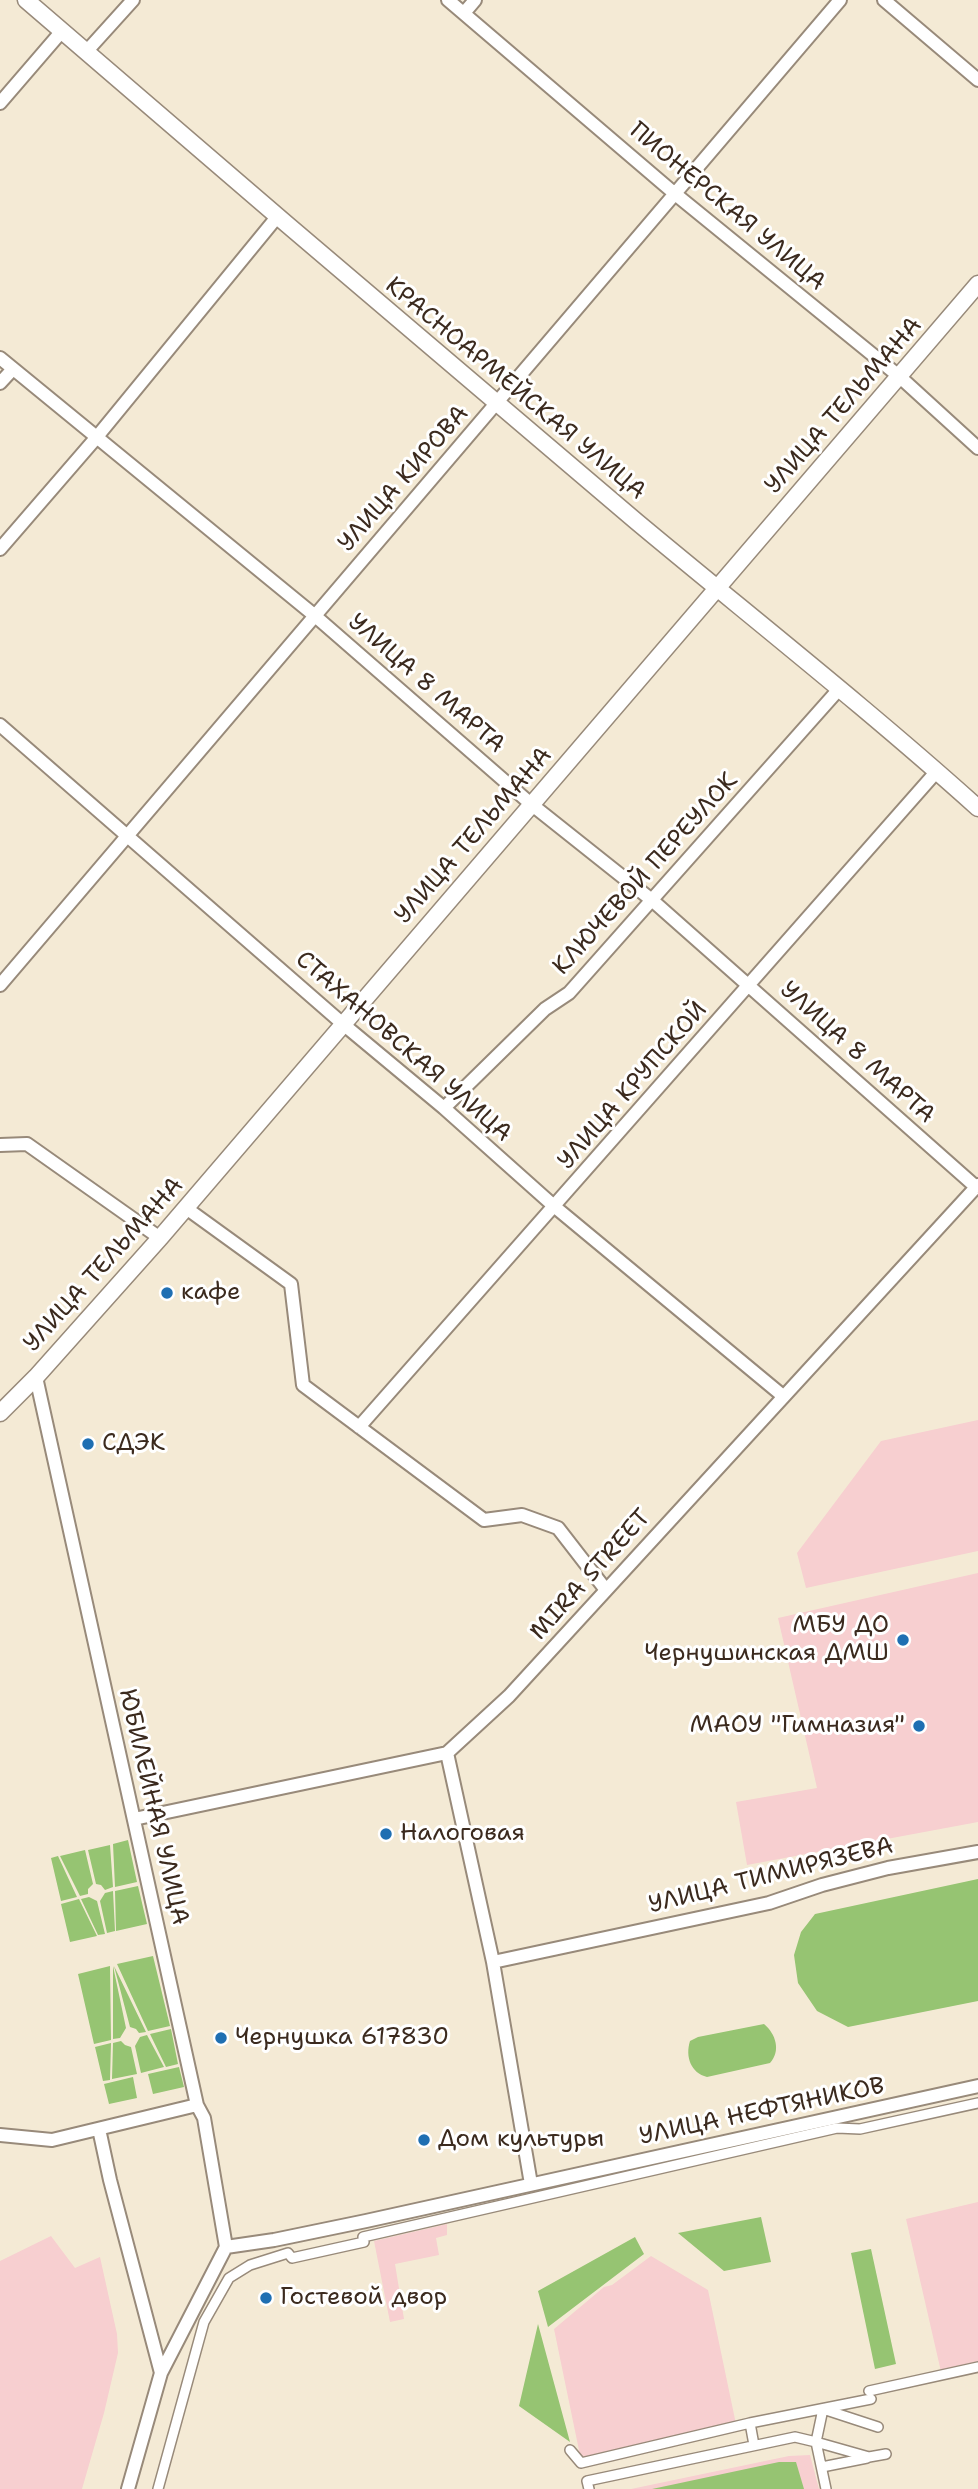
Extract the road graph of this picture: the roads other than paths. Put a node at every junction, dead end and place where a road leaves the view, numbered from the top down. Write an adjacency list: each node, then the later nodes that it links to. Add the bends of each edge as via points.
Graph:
1 (26, 0): 8 (street, КРАСНОАРМЕЙСКАЯ УЛИЦА)
2 (133, 0): 9 (street)
3 (448, 0): 7 (street, ПИОНЕРСКАЯ УЛИЦА)
4 (475, 0): 7 (street)
5 (840, 0): 12 (street, УЛИЦА КИРОВА)
6 (884, 0): 10 (street)
7 (464, 13): 12 (street, ПИОНЕРСКАЯ УЛИЦА)
8 (62, 31): 9 (street, КРАСНОАРМЕЙСКАЯ УЛИЦА); 11 (street)
9 (86, 52): 13 (street, КРАСНОАРМЕЙСКАЯ УЛИЦА)
10 (978, 80)
11 (0, 103)
12 (674, 193): 17 (street, ПИОНЕРСКАЯ УЛИЦА); 19 (street, УЛИЦА КИРОВА)
13 (277, 216): 19 (street, КРАСНОАРМЕЙСКАЯ УЛИЦА); 20 (street)
14 (978, 284): 17 (street, УЛИЦА ТЕЛЬМАНА)
15 (0, 358): 16 (street, УЛИЦА 8 МАРТА)
16 (13, 369): 18 (street); 20 (street, УЛИЦА 8 МАРТА)
17 (900, 377): 21 (street, ПИОНЕРСКАЯ УЛИЦА); 23 (street, УЛИЦА ТЕЛЬМАНА)
18 (0, 383)
19 (497, 403): 23 (street, КРАСНОАРМЕЙСКАЯ УЛИЦА); 24 (street, УЛИЦА КИРОВА)
20 (96, 438): 22 (street); 24 (street, УЛИЦА 8 МАРТА)
21 (978, 448)
22 (0, 550)
23 (716, 589): 25 (street, КРАСНОАРМЕЙСКАЯ УЛИЦА); 28 (street, УЛИЦА ТЕЛЬМАНА)
24 (314, 615): 28 (street, УЛИЦА 8 МАРТА); 30 (street, УЛИЦА КИРОВА)
25 (840, 688): 27 (street, КРАСНОАРМЕЙСКАЯ УЛИЦА); 31 (street, КЛЮЧЕВОЙ ПЕРЕУЛОК)
26 (0, 725): 30 (street, СТАХАНОВСКАЯ УЛИЦА)
27 (937, 771): 29 (street, КРАСНОАРМЕЙСКАЯ УЛИЦА); 33 (street, УЛИЦА КРУПСКОЙ)
28 (531, 804): 31 (street, УЛИЦА 8 МАРТА); 34 (street, УЛИЦА ТЕЛЬМАНА)
29 (978, 808)
30 (127, 836): 32 (street, УЛИЦА КИРОВА); 34 (street, СТАХАНОВСКАЯ УЛИЦА)
31 (653, 901): 33 (street, УЛИЦА 8 МАРТА); 35 (street, КЛЮЧЕВОЙ ПЕРЕУЛОК, via 569,993 545,1009)
32 (0, 985)
33 (749, 985): 37 (street, УЛИЦА 8 МАРТА); 38 (street, УЛИЦА КРУПСКОЙ)
34 (343, 1024): 35 (street, СТАХАНОВСКАЯ УЛИЦА); 39 (street, УЛИЦА ТЕЛЬМАНА)
35 (444, 1108): 38 (street, СТАХАНОВСКАЯ УЛИЦА)
36 (0, 1145): 40 (street, via 27,1144)
37 (977, 1186): 42 (street, MIRA STREET)
38 (555, 1207): 42 (street, СТАХАНОВСКАЯ УЛИЦА); 44 (street, УЛИЦА КРУПСКОЙ)
39 (186, 1208): 40 (street, УЛИЦА ТЕЛЬМАНА); 44 (street, via 291,1284 303,1385)
40 (160, 1238): 41 (street, УЛИЦА ТЕЛЬМАНА)
41 (36, 1377): 43 (street, УЛИЦА ТЕЛЬМАНА); 47 (street, ЮБИЛЕЙНАЯ УЛИЦА)
42 (782, 1396): 45 (street, MIRA STREET)
43 (0, 1413)
44 (359, 1427): 45 (street, via 484,1520 522,1515 558,1528)
45 (606, 1590): 46 (street, MIRA STREET, via 509,1696)
46 (447, 1753): 47 (street); 49 (street)
47 (134, 1819): 52 (street, ЮБИЛЕЙНАЯ УЛИЦА)
48 (978, 1852): 49 (street, УЛИЦА ТИМИРЯЗЕВА, via 888,1868 769,1903)
49 (493, 1962): 55 (street)
50 (978, 2086): 55 (street, УЛИЦА НЕФТЯНИКОВ)
51 (978, 2103): 69 (street, via 860,2129 837,2128 363,2236 364,2242 292,2258 288,2253 250,2265 229,2278 204,2322)
52 (197, 2105): 53 (street); 56 (street, ЮБИЛЕЙНАЯ УЛИЦА, via 204,2118)
53 (99, 2129): 54 (street, via 52,2140); 58 (street)
54 (0, 2135)
55 (531, 2184): 56 (street, УЛИЦА НЕФТЯНИКОВ)
56 (226, 2247): 58 (street)
57 (978, 2367): 59 (street)
58 (161, 2373): 68 (street)
59 (823, 2409): 60 (street); 61 (street); 62 (street)
60 (750, 2423): 63 (street); 64 (street, via 581,2463)
61 (878, 2427)
62 (816, 2442): 63 (street, via 795,2437); 66 (street); 67 (street)
63 (754, 2445): 70 (street, via 587,2481)
64 (570, 2450)
65 (886, 2454): 66 (street)
66 (869, 2458): 67 (street)
67 (822, 2467): 71 (street)
68 (128, 2489)
69 (158, 2489)
70 (589, 2489)
71 (826, 2489)

